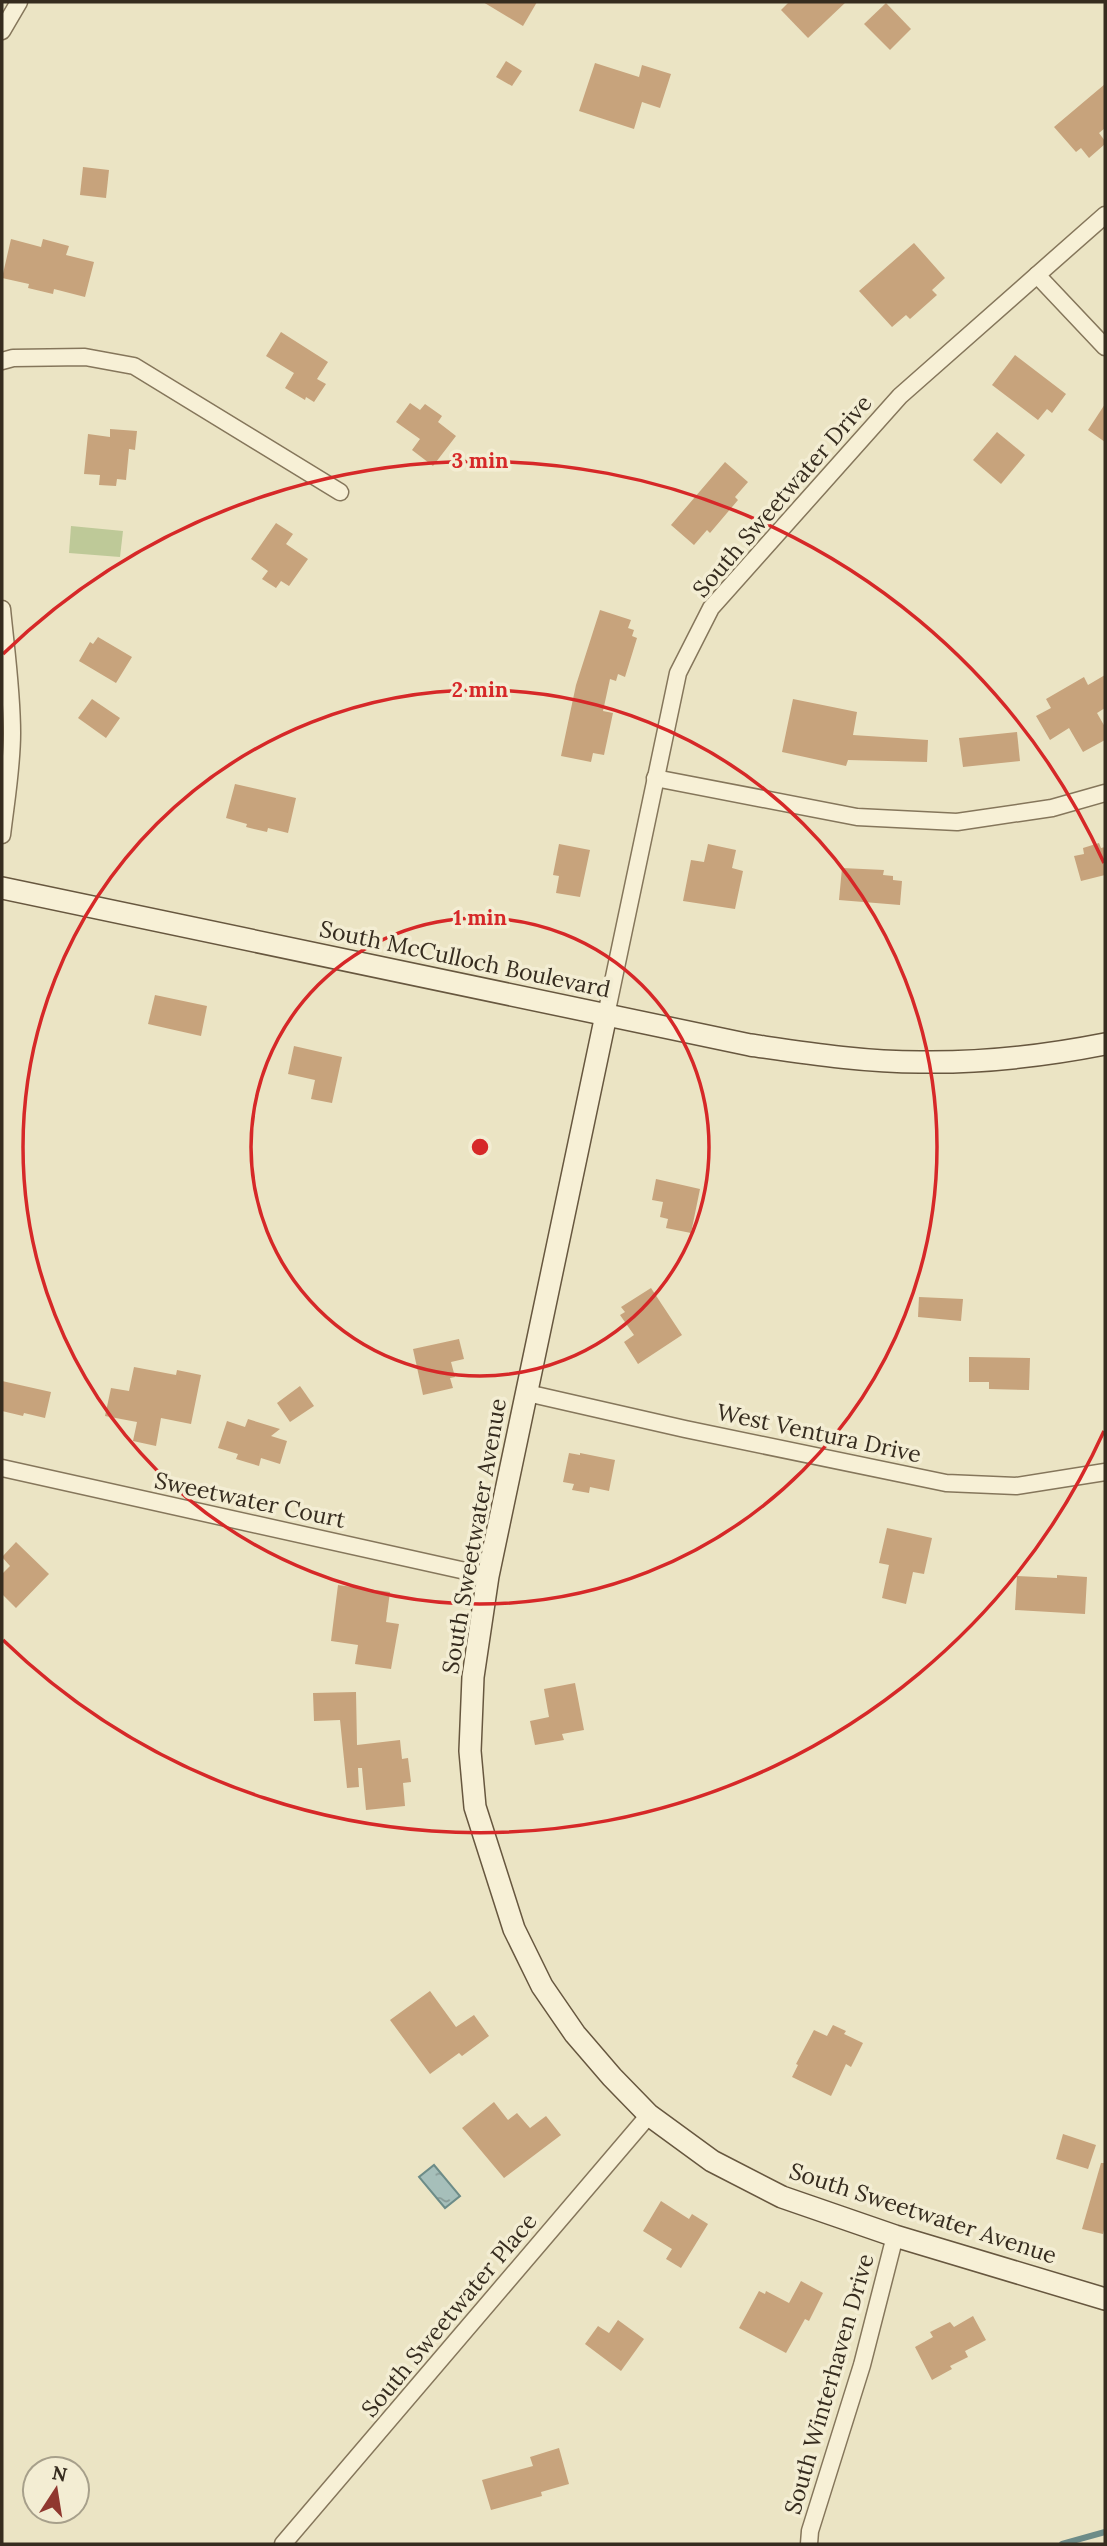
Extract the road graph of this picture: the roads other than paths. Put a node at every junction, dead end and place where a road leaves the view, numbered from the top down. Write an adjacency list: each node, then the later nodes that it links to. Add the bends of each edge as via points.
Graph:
1 (19, 2): 2 (street)
2 (2, 31)
3 (1105, 215): 4 (street, South Sweetwater Drive)
4 (1037, 275): 5 (street); 9 (street, South Sweetwater Drive, via 900,396 711,608 678,673)
5 (1105, 346)
6 (2, 361): 7 (street, via 85,356 134,366)
7 (340, 492)
8 (2, 609): 11 (street, via 12,733)
9 (655, 778): 10 (street, via 857,817 957,821 1052,808); 13 (street, South Sweetwater Drive)
10 (1105, 793)
11 (2, 835)
12 (2, 888): 13 (street, South McCulloch Boulevard)
13 (606, 1015): 14 (street, South McCulloch Boulevard, via 750,1045 919,1062 1021,1058); 15 (street, South Sweetwater Avenue)
14 (1105, 1044)
15 (527, 1393): 17 (street, West Ventura Drive, via 946,1482 1016,1486); 18 (street, South Sweetwater Avenue)
16 (2, 1468): 18 (street, Sweetwater Court)
17 (1105, 1472)
18 (488, 1576): 19 (street, South Sweetwater Avenue, via 473,1677 470,1751 475,1807 514,1928 542,1986 590,2051)
19 (649, 2115): 20 (street, South Sweetwater Avenue, via 712,2161 782,2197); 22 (street, South Sweetwater Place)
20 (895, 2236): 21 (street, South Sweetwater Avenue); 23 (street, South Winterhaven Drive)
21 (1105, 2299)
22 (283, 2544)
23 (809, 2544)

